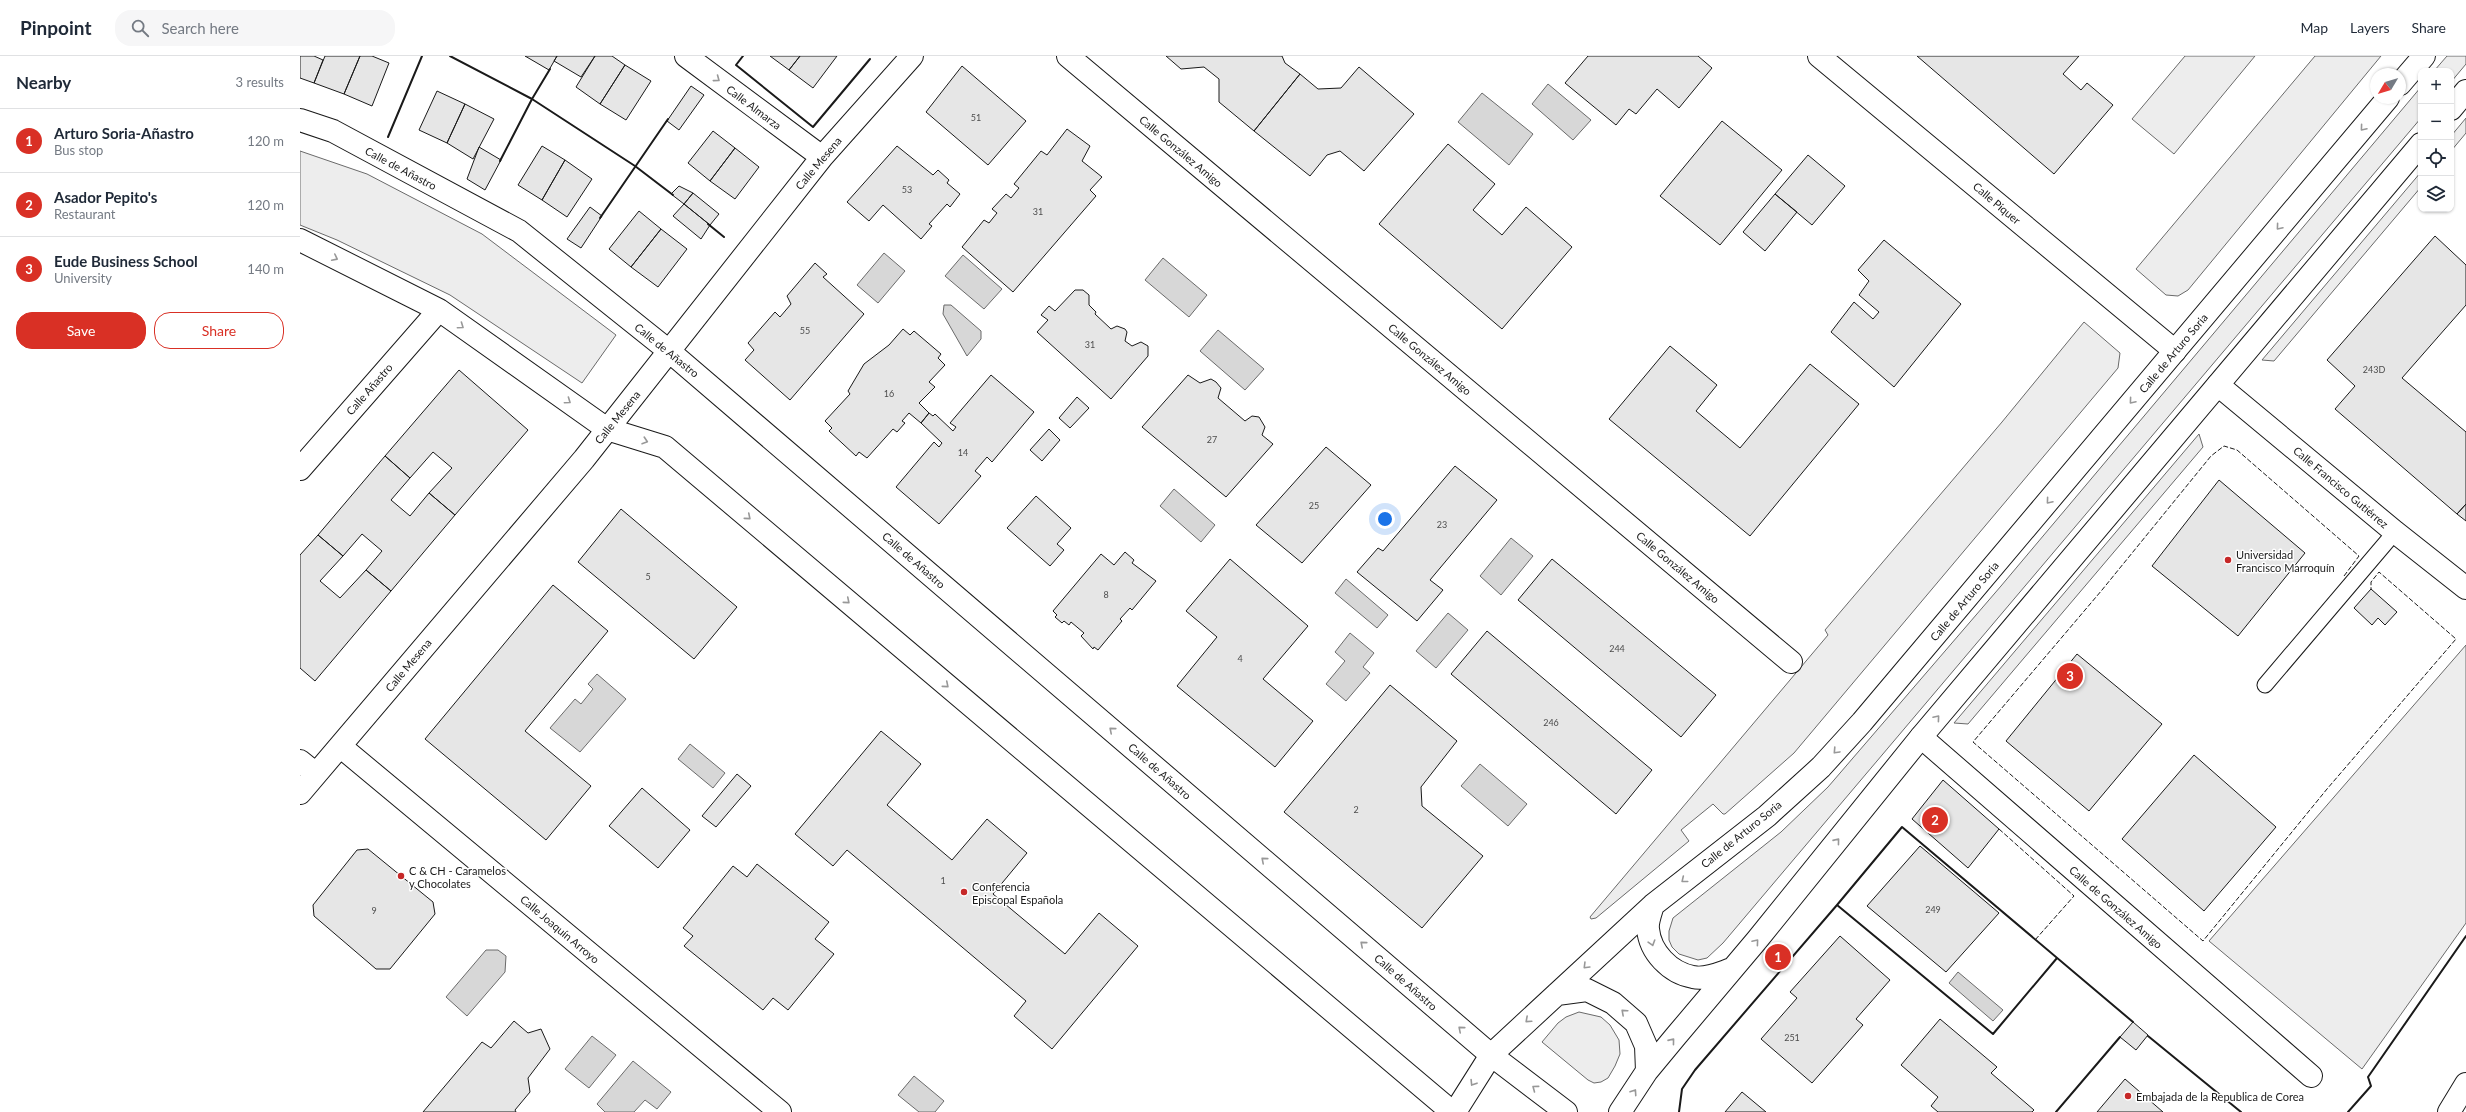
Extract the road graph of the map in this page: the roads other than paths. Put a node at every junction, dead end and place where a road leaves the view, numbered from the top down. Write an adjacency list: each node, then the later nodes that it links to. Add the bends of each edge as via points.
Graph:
1 (686, 56): 12 (main road, Calle Almarza, one-way to 12)
2 (912, 56): 12 (main road, Calle Mesena)
3 (1068, 56): 22 (main road, Calle González Amigo)
4 (1819, 56): 16 (main road, Calle Piquer)
5 (2424, 56): 6 (main road)
6 (2406, 77)
7 (2466, 91): 9 (main road)
8 (2383, 104): 16 (main road, Calle de Arturo Soria, one-way to 16)
9 (2454, 105)
10 (300, 120): 15 (main road, Calle de Añastro, via 334,131 519,231)
11 (2418, 148): 17 (main road)
12 (822, 157): 15 (main road, Calle Mesena)
13 (300, 240): 14 (main road, one-way to 14)
14 (439, 310): 18 (main road, one-way to 18); 19 (main road, Calle Añastro)
15 (670, 351): 18 (main road, Calle Mesena); 31 (main road, Calle de Añastro, one-way to 15)
16 (2175, 351): 28 (main road, Calle de Arturo Soria, one-way to 28, via 1821,767 1767,816)
17 (2218, 385): 20 (main road, Calle Francisco Gutiérrez); 24 (main road, one-way to 17)
18 (608, 429): 25 (main road, Calle Mesena); 36 (main road, one-way to 36, via 665,447)
19 (300, 469)
20 (2394, 532): 21 (main road, Calle Francisco Gutiérrez); 23 (lane)
21 (2466, 588)
22 (1791, 662)
23 (2265, 685)
24 (1921, 737): 29 (main road, one-way to 24); 33 (main road, Calle de González Amigo)
25 (340, 746): 26 (main road, Calle Mesena); 35 (main road, Calle Joaquín Arroyo)
26 (308, 768): 27 (main road, Calle Mesena)
27 (300, 793)
28 (1653, 905): 29 (main road, one-way to 29, via 1648,929 1656,954 1673,969 1695,978 1708,977); 30 (main road, Calle de Arturo Soria, one-way to 30, via 1597,954)
29 (1732, 969): 32 (main road, one-way to 29)
30 (1557, 994): 31 (main road, Calle de Arturo Soria, one-way to 31); 32 (main road, one-way to 30, via 1646,1046 1636,1023 1613,1003 1586,990)
31 (1491, 1054): 36 (main road, Calle de Arturo Soria, one-way to 36); 37 (main road, one-way to 31)
32 (1647, 1072): 38 (main road, one-way to 32)
33 (2311, 1076)
34 (2466, 1084): 39 (main road)
35 (780, 1112)
36 (1453, 1112)
37 (1566, 1112)
38 (1620, 1112)
39 (2449, 1112)

